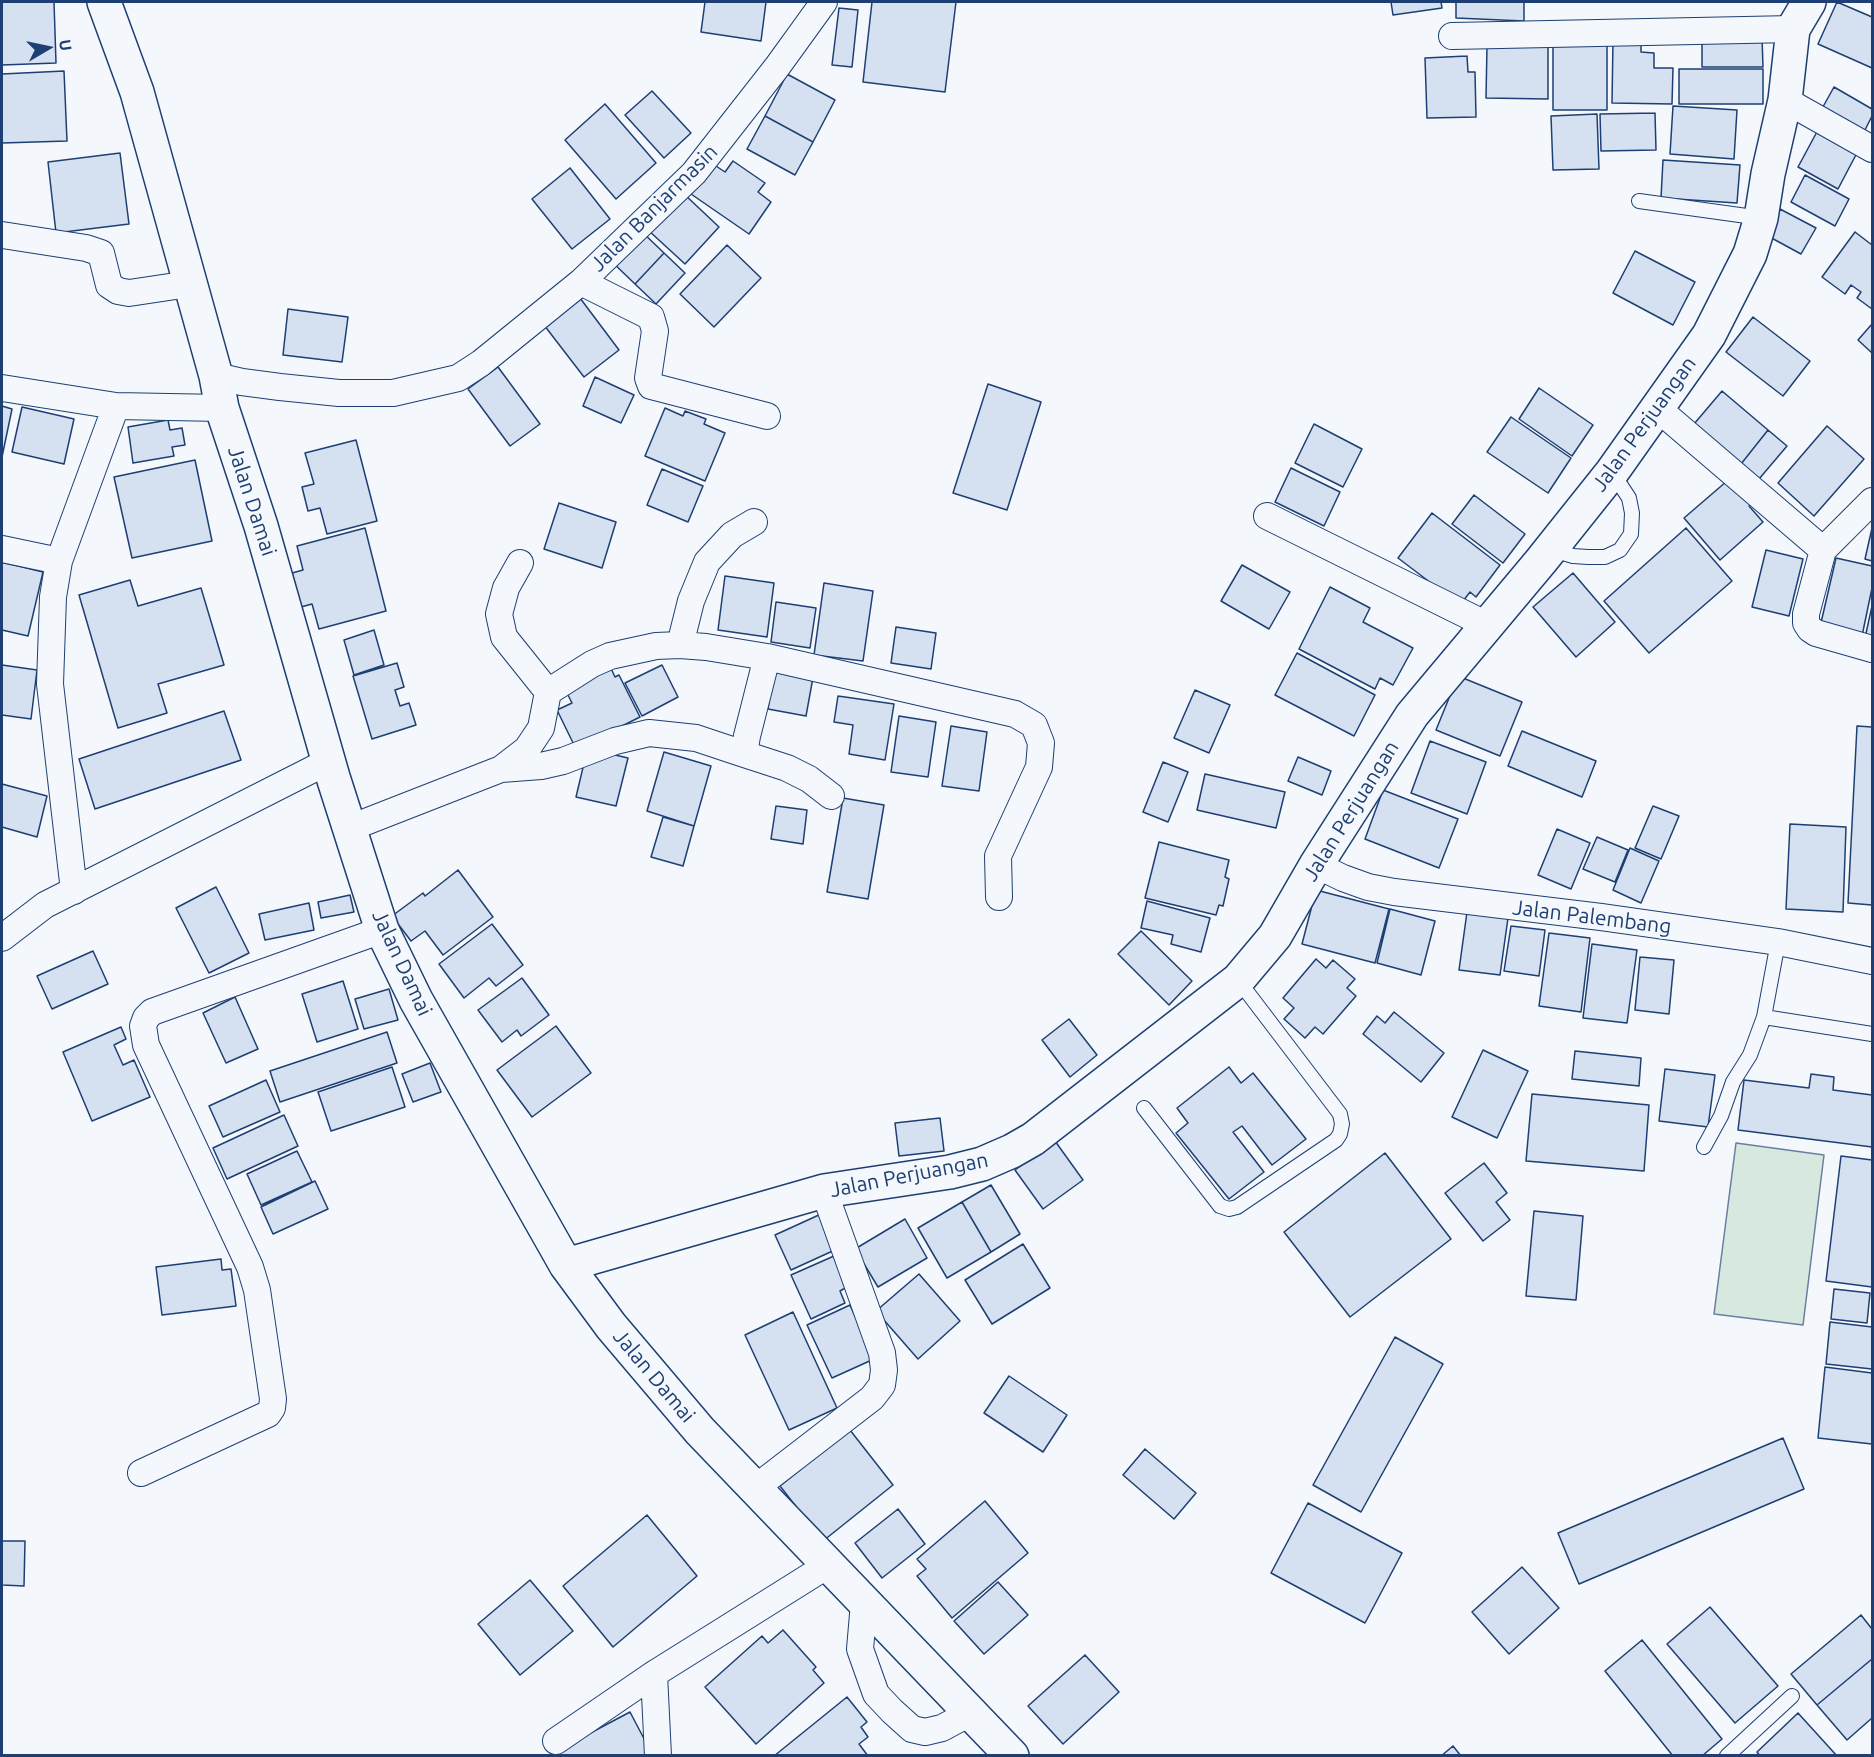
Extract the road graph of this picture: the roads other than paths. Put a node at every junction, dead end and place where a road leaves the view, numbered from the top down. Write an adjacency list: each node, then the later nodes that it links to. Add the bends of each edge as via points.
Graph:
1 (104, 2): 11 (street, Jalan Damai, via 137,92)
2 (824, 2): 10 (street, Jalan Banjarmasin, via 694,174)
3 (1801, 15): 4 (street); 5 (street, Jalan Perjuangan)
4 (1452, 36)
5 (1785, 100): 6 (street); 8 (street, Jalan Perjuangan)
6 (1872, 149)
7 (1639, 201): 8 (lane)
8 (1761, 218): 16 (street, Jalan Perjuangan, via 1750,254 1709,335)
9 (2, 235): 11 (street, via 101,253 109,285 118,291 129,293)
10 (581, 282): 12 (street, Jalan Banjarmasin, via 458,378 393,393 339,393); 17 (street, via 651,317 655,332 648,378 651,386)
11 (189, 284): 12 (street, Jalan Damai)
12 (216, 376): 15 (street, Jalan Damai)
13 (2, 388): 14 (street)
14 (116, 406): 15 (street); 25 (street)
15 (222, 408): 34 (street, Jalan Damai, via 261,526)
16 (1657, 408): 18 (street, Jalan Perjuangan); 24 (street)
17 (767, 416)
18 (1612, 472): 23 (street, Jalan Perjuangan); 23 (lane, via 1629,498 1632,513 1631,534 1620,550 1605,557 1588,557)
19 (1872, 501): 24 (street)
20 (1267, 516): 27 (street)
21 (754, 522): 28 (street, via 732,535 707,562)
22 (2, 549): 25 (street)
23 (1550, 549): 27 (street, Jalan Perjuangan)
24 (1823, 550): 29 (street, via 1806,623 1816,633)
25 (59, 561): 37 (street, via 53,597 50,684)
26 (520, 563): 31 (street, via 506,588 500,614 504,637)
27 (1487, 625): 36 (street, Jalan Perjuangan, via 1412,715)
28 (680, 645): 30 (street); 31 (street, via 610,656)
29 (1872, 649)
30 (767, 657): 32 (street); 38 (street, via 1015,714 1035,725 1041,743 1039,767 998,856)
31 (548, 692): 33 (street, via 541,728 527,749)
32 (744, 754): 33 (street, via 696,738 649,733 563,761); 35 (street, via 787,768)
33 (501, 769): 34 (street)
34 (338, 793): 37 (street); 39 (street, Jalan Damai)
35 (831, 796)
36 (1316, 864): 41 (street, Jalan Palembang, via 1368,887 1394,892); 43 (street, Jalan Perjuangan, via 1275,936)
37 (74, 891): 40 (street, via 45,905)
38 (999, 897)
39 (382, 930): 49 (street, Jalan Damai, via 416,1000); 50 (street, via 152,1012 146,1018 146,1045 250,1267 273,1399 268,1414)
40 (2, 938)
41 (1778, 942): 42 (street, Jalan Palembang); 44 (lane)
42 (1872, 961)
43 (1238, 980): 46 (lane, via 1340,1114 1342,1124 1336,1140 1229,1209 1220,1206); 48 (street, Jalan Perjuangan, via 1033,1139 1012,1151 950,1172)
44 (1764, 1017): 45 (lane); 47 (lane)
45 (1872, 1034)
46 (1144, 1108)
47 (1704, 1147)
48 (824, 1191): 49 (street, Jalan Perjuangan); 51 (street, via 882,1353 882,1385 872,1398)
49 (566, 1265): 51 (street, Jalan Damai, via 647,1371)
50 (141, 1473)
51 (754, 1489): 52 (street, Jalan Damai)
52 (828, 1565): 53 (street, Jalan Damai); 54 (street)
53 (864, 1603): 56 (street, Jalan Damai); 56 (street, via 861,1649 876,1694 892,1711 912,1729 925,1732)
54 (654, 1674): 57 (street); 58 (street)
55 (1792, 1696): 60 (lane)
56 (970, 1713): 59 (street, Jalan Damai)
57 (556, 1741)
58 (658, 1755)
59 (1012, 1755)
60 (1727, 1755)

